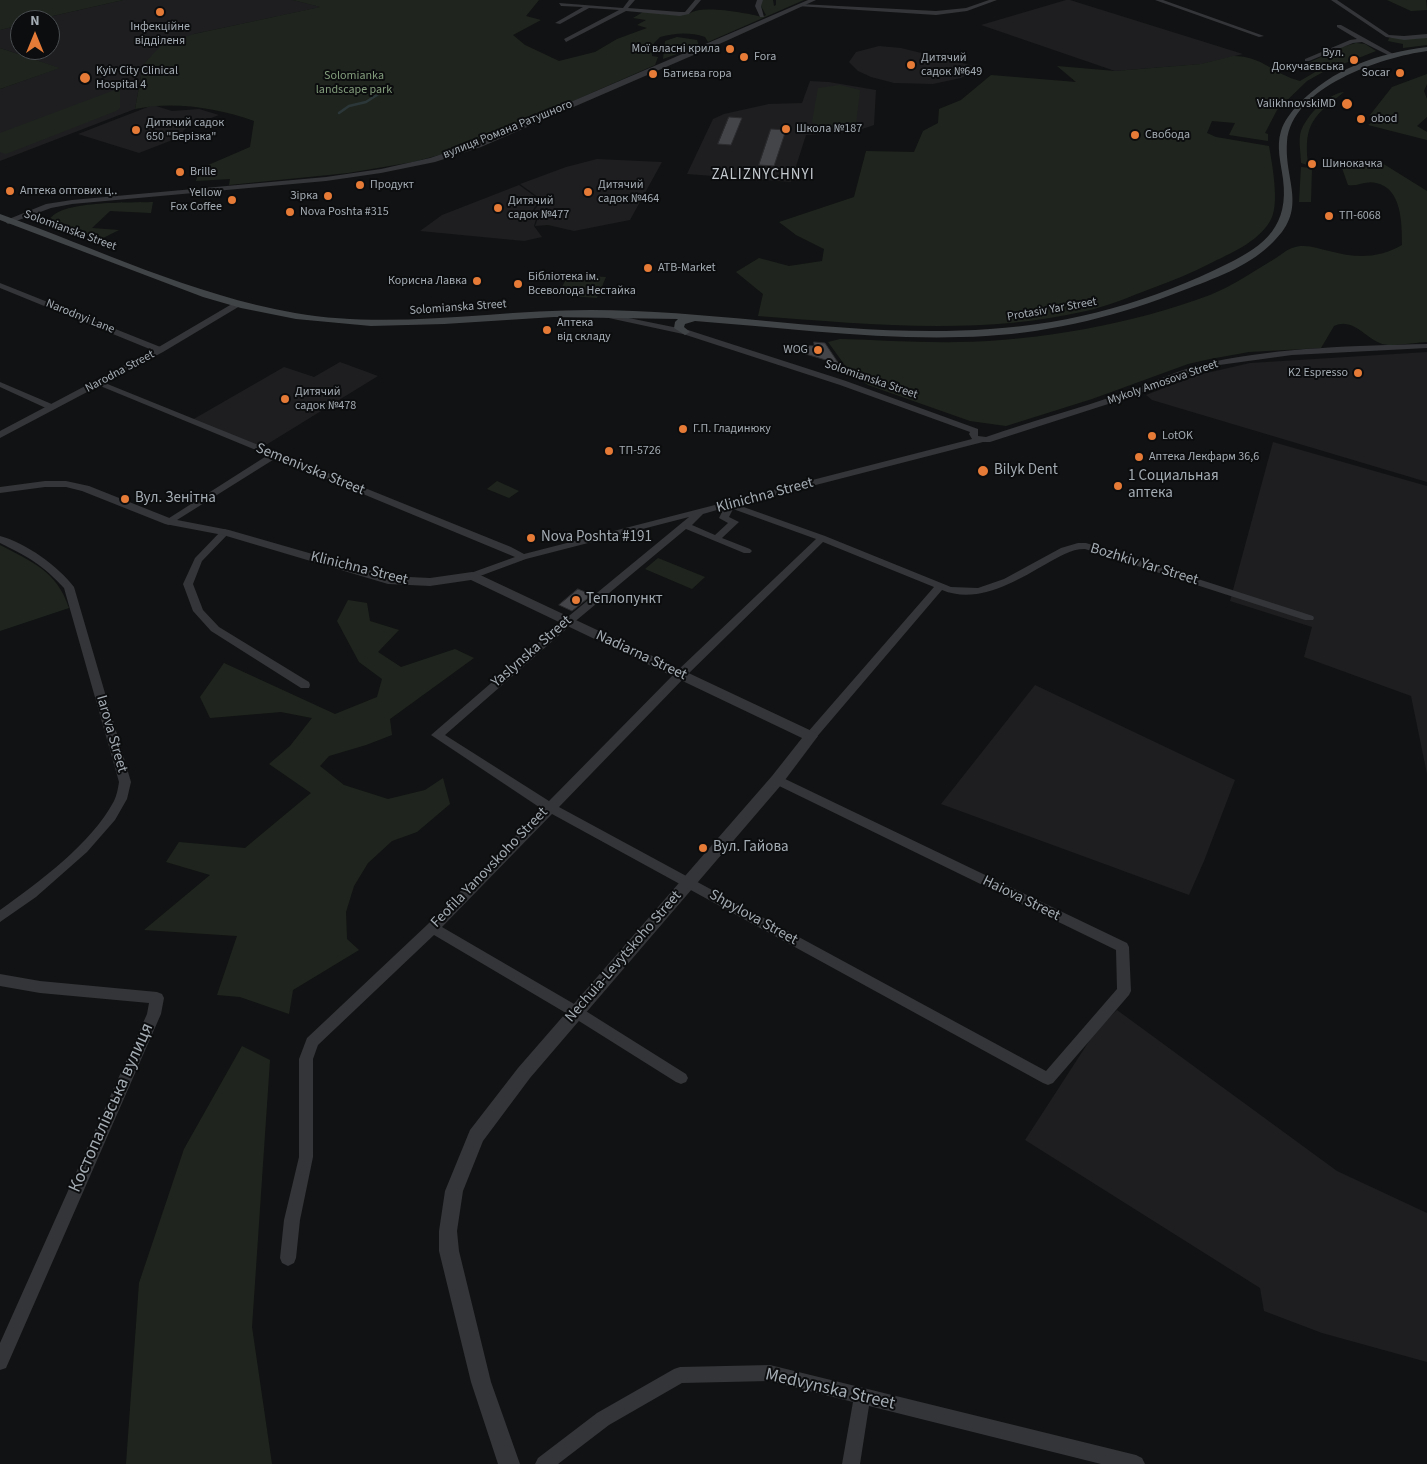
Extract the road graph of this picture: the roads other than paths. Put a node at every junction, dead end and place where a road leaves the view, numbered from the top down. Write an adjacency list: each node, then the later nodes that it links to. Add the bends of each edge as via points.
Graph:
1 (632, 0): 11 (street)
2 (698, 0): 11 (street, via 687,13 680,14)
3 (760, 0): 12 (street, via 758,6)
4 (813, 0): 10 (street, вулиця Романа Ратушного)
5 (994, 0): 10 (street, via 968,9 936,13)
6 (1158, 0): 15 (street)
7 (1334, 0): 16 (street, via 1388,36)
8 (563, 2): 9 (street)
9 (588, 6): 11 (street); 13 (street)
10 (800, 6): 22 (street, вулиця Романа Ратушного, via 487,141 432,160 326,179 73,202)
11 (624, 10): 17 (street)
12 (762, 16)
13 (558, 23)
14 (1339, 26): 18 (street)
15 (1261, 36)
16 (1427, 36)
17 (566, 40)
18 (1365, 40): 20 (street); 21 (street, via 1352,41)
19 (1427, 49): 20 (main road, Protasiv Yar Street)
20 (1392, 54): 26 (main road, Protasiv Yar Street, via 1366,62 1334,79 1315,93 1289,121 1284,146 1289,205 1284,223 1273,238 1228,268 1148,300 1068,323 974,334 910,334)
21 (1308, 60)
22 (3, 221): 24 (main road, Solomianska Street)
23 (0, 284): 29 (street, Narodnyi Lane)
24 (237, 304): 25 (main road, Solomianska Street, via 329,320 388,324); 29 (street, Narodna Street)
25 (595, 313): 26 (main road, Protasiv Yar Street); 27 (street, Solomianska Street)
26 (692, 318): 27 (main road, via 680,322 679,328)
27 (685, 332): 34 (street, Solomianska Street, via 843,383)
28 (1427, 346): 34 (street, Mykoly Amosova Street, via 1250,357 1210,364 1014,432 987,440)
29 (160, 350): 30 (street, Narodna Street)
30 (97, 383): 32 (street, Narodna Street); 35 (street, Semenivska Street)
31 (0, 384): 32 (street)
32 (52, 408): 33 (street, Narodna Street)
33 (0, 435)
34 (978, 435): 37 (street, Klinichna Street)
35 (275, 455): 39 (street); 46 (street, Semenivska Street)
36 (0, 490): 39 (street, Klinichna Street, via 45,484 79,486)
37 (730, 505): 38 (street, Klinichna Street); 42 (street, Bozhkiv Yar Street); 44 (street, via 724,518 734,522)
38 (699, 514): 40 (street, Yaslynska Street); 46 (street, Klinichna Street)
39 (169, 522): 41 (street, Klinichna Street)
40 (684, 525): 44 (street); 50 (street, Yaslynska Street)
41 (225, 532): 47 (street, Klinichna Street, via 388,580 439,583); 52 (street, via 198,560 188,584 198,611 215,629)
42 (822, 538): 48 (street, Bozhkiv Yar Street); 51 (street, Feofila Yanovskoho Street)
43 (0, 539): 58 (street, Iarova Street, via 52,569 69,587 125,782 121,800 106,822 68,862)
44 (716, 539): 45 (street)
45 (747, 551)
46 (523, 557): 47 (street, Klinichna Street)
47 (472, 576): 50 (street, Nadiarna Street)
48 (940, 586): 49 (street, Bozhkiv Yar Street, via 950,590 979,591 1008,581 1064,550 1086,546); 54 (street, Nechuia-Levytskoho Street)
49 (1308, 618)
50 (568, 622): 51 (street, Nadiarna Street); 53 (street, Yaslynska Street)
51 (681, 674): 54 (street, Nadiarna Street); 56 (street, Feofila Yanovskoho Street)
52 (305, 685)
53 (436, 734): 56 (street, Shpylova Street)
54 (811, 736): 55 (street, Nechuia-Levytskoho Street)
55 (777, 780): 57 (street, Nechuia-Levytskoho Street); 63 (street, Haiova Street, via 1122,947 1124,990)
56 (549, 807): 57 (street, Shpylova Street); 59 (street, Feofila Yanovskoho Street)
57 (689, 882): 61 (street, Nechuia-Levytskoho Street); 63 (street, Shpylova Street)
58 (0, 917)
59 (433, 928): 61 (street); 64 (street, Feofila Yanovskoho Street, via 312,1042 306,1059 306,1157 292,1220)
60 (0, 980): 65 (street, Костопалівська вулиця, via 157,998 154,1014)
61 (576, 1012): 62 (street); 67 (street, Nechuia-Levytskoho Street, via 476,1136 454,1192 448,1231 482,1382)
62 (681, 1078)
63 (1048, 1079)
64 (288, 1258)
65 (0, 1362)
66 (862, 1397): 68 (street, Medvynska Street, via 770,1373 680,1375 603,1418); 69 (street); 70 (street, Medvynska Street)
67 (509, 1464)
68 (544, 1464)
69 (851, 1464)
70 (1136, 1464)

